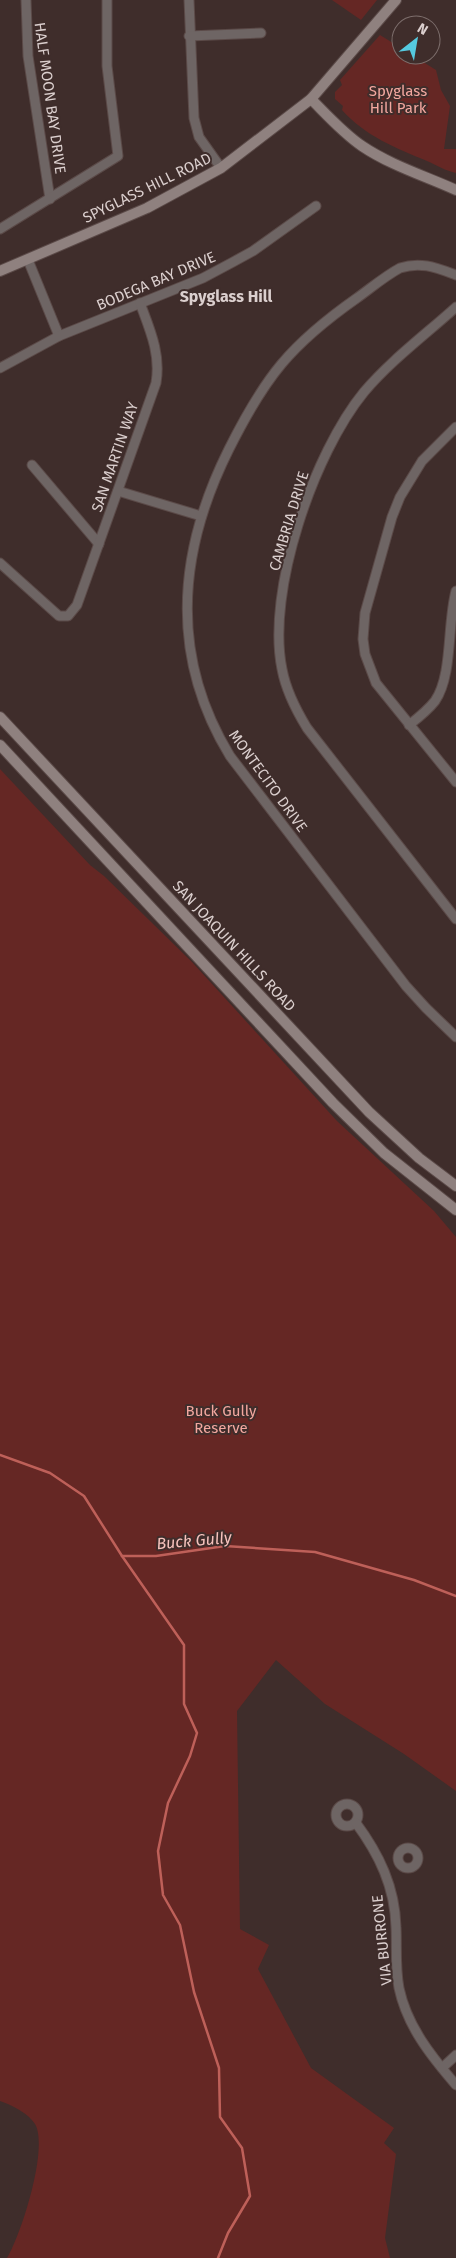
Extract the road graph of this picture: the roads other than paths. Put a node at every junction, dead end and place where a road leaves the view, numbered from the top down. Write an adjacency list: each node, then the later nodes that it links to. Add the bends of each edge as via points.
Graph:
1 (26, 0): 10 (street, HALF MOON BAY DRIVE, via 28,56)
2 (107, 0): 10 (street, via 107,66 118,156)
3 (189, 0): 6 (street)
4 (396, 0): 7 (main road, SPYGLASS HILL ROAD)
5 (261, 33): 6 (street)
6 (189, 36): 8 (street, via 194,118 200,137)
7 (311, 98): 8 (main road, SPYGLASS HILL ROAD); 9 (main road, via 360,146)
8 (220, 168): 13 (main road, SPYGLASS HILL ROAD, via 147,208)
9 (456, 190)
10 (50, 199): 12 (street)
11 (316, 206): 16 (street, BODEGA BAY DRIVE, via 233,262 203,278)
12 (0, 229)
13 (28, 260): 14 (main road, SPYGLASS HILL ROAD); 18 (street)
14 (0, 271)
15 (456, 275): 23 (street, MONTECITO DRIVE, via 425,265 400,268 302,340 273,373 249,409)
16 (140, 303): 18 (street, BODEGA BAY DRIVE); 22 (street, SAN MARTIN WAY, via 157,351 158,370)
17 (456, 308): 31 (street, CAMBRIA DRIVE, via 364,393 334,438 290,554 279,638 286,685 307,728)
18 (58, 336): 19 (street, BODEGA BAY DRIVE)
19 (0, 368)
20 (456, 427): 28 (street, via 422,461 400,497 365,612 363,638 370,669 382,692)
21 (32, 465): 24 (street)
22 (118, 491): 23 (street); 24 (street, SAN MARTIN WAY)
23 (201, 516): 32 (street, MONTECITO DRIVE, via 190,566 188,624 195,678 212,724 230,756 406,986)
24 (99, 544): 25 (street, SAN MARTIN WAY, via 78,605 68,616 59,616 52,611)
25 (0, 563)
26 (456, 591): 28 (street, via 444,683 434,702)
27 (0, 717): 33 (main road, SAN JOAQUIN HILLS ROAD, via 369,1112 419,1158)
28 (409, 725): 30 (street)
29 (0, 745): 34 (main road, via 333,1102 384,1153)
30 (456, 782)
31 (456, 919)
32 (456, 1036)
33 (456, 1186)
34 (456, 1210)
35 (356, 1822): 37 (street, VIA BURRONE)
36 (399, 1862): 37 (street)
37 (383, 1868): 39 (street, VIA BURRONE, via 393,1896 400,1989 411,2023 429,2054)
38 (456, 2054): 39 (street)
39 (442, 2068): 40 (street, VIA BURRONE)
40 (456, 2085)

